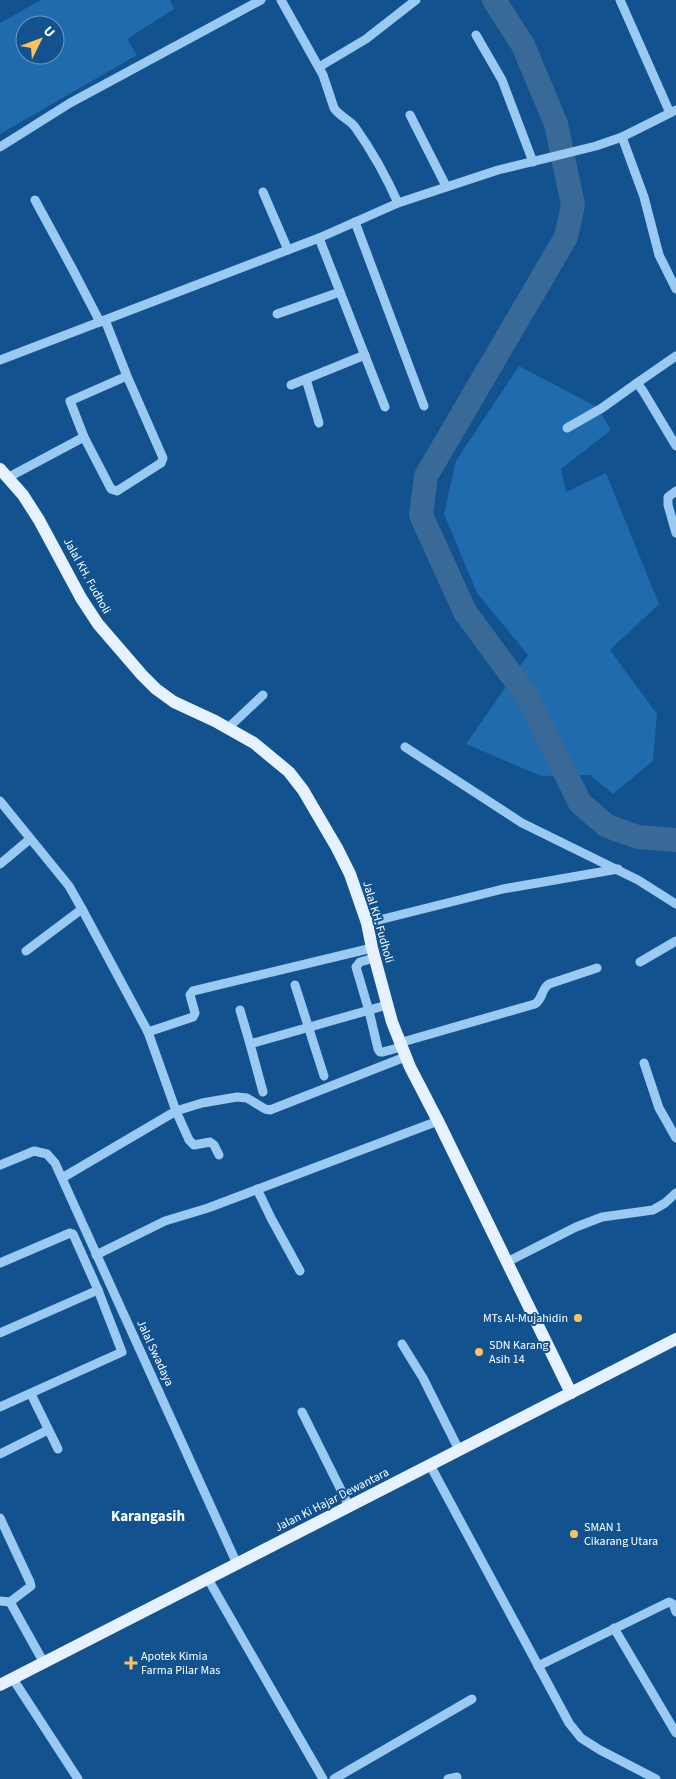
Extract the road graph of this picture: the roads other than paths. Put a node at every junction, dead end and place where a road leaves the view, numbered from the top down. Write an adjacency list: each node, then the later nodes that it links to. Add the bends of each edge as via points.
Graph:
1 (261, 0): 10 (street, via 70,103)
2 (282, 0): 6 (street)
3 (416, 0): 6 (street, via 366,39)
4 (620, 0): 7 (street)
5 (476, 35): 11 (street, via 502,80)
6 (319, 67): 15 (street, via 334,108 354,126 382,168)
7 (673, 112): 9 (street)
8 (410, 115): 12 (street)
9 (622, 137): 11 (street); 19 (street, via 644,197 654,238)
10 (0, 147)
11 (533, 162): 12 (street)
12 (446, 186): 15 (street)
13 (263, 192): 18 (street)
14 (35, 200): 23 (street)
15 (398, 203): 16 (street)
16 (355, 222): 17 (street); 31 (street)
17 (319, 238): 18 (street); 21 (street)
18 (288, 250): 23 (street)
19 (672, 273): 20 (street)
20 (676, 289)
21 (340, 292): 22 (street); 24 (street)
22 (277, 314)
23 (102, 321): 26 (street); 27 (street)
24 (365, 355): 28 (street); 32 (street)
25 (676, 356): 29 (street)
26 (0, 360)
27 (127, 376): 35 (street, via 70,400); 35 (street, via 163,461 114,491)
28 (306, 379): 30 (street); 33 (street)
29 (637, 383): 34 (street); 36 (street)
30 (292, 385)
31 (424, 406)
32 (385, 407)
33 (319, 423)
34 (567, 428)
35 (84, 437): 37 (street)
36 (676, 446)
37 (4, 473): 41 (main road, Jalal KH. Fudholi, via 39,520 94,618 123,655 156,689 174,702)
38 (676, 491): 39 (street, via 668,497 668,505)
39 (676, 534)
40 (263, 695): 41 (street)
41 (228, 728): 49 (main road, Jalal KH. Fudholi, via 275,760 303,790 350,874)
42 (406, 747): 46 (street, via 522,822)
43 (0, 802): 44 (street)
44 (30, 839): 45 (street); 48 (street, via 69,886)
45 (0, 864)
46 (618, 869): 47 (street); 49 (street, via 503,889)
47 (676, 904)
48 (82, 909): 51 (street); 60 (street)
49 (367, 923): 52 (main road, Jalal KH. Fudholi)
50 (676, 941): 53 (street)
51 (26, 952)
52 (373, 953): 56 (main road, Jalal KH. Fudholi); 58 (street, via 356,967); 60 (street, via 193,991 190,995 195,1013 193,1017)
53 (640, 962)
54 (597, 968): 62 (street, via 549,984 535,1004)
55 (295, 984): 59 (street)
56 (387, 1005): 58 (street); 62 (main road, Jalal KH. Fudholi)
57 (240, 1010): 61 (street)
58 (369, 1010): 59 (street); 62 (street, via 380,1052)
59 (309, 1027): 61 (street); 64 (street)
60 (148, 1032): 66 (street)
61 (250, 1044): 65 (street)
62 (402, 1049): 66 (street, via 270,1110 247,1098 237,1097); 67 (main road, Jalal KH. Fudholi)
63 (644, 1063): 68 (street, via 659,1108)
64 (324, 1076)
65 (263, 1092)
66 (176, 1111): 69 (street, via 192,1144 210,1142); 71 (street)
67 (438, 1121): 72 (street); 76 (main road, Jalal KH. Fudholi)
68 (676, 1138)
69 (219, 1155)
70 (0, 1164): 71 (street, Jalal Swadaya, via 34,1152 47,1154)
71 (62, 1178): 74 (street, Jalal Swadaya)
72 (257, 1190): 74 (street, via 165,1221); 77 (street)
73 (676, 1193): 76 (street, via 653,1210 602,1217)
74 (96, 1255): 93 (street, Jalal Swadaya)
75 (0, 1262): 78 (street, via 70,1233 76,1237)
76 (507, 1262): 82 (main road, Jalal KH. Fudholi)
77 (300, 1271)
78 (98, 1290): 79 (street); 83 (street, via 122,1352)
79 (0, 1333)
80 (676, 1339): 82 (main road, Jalan Ki Hajar Dewantara)
81 (402, 1344): 88 (street)
82 (571, 1393): 88 (main road, Jalan Ki Hajar Dewantara)
83 (32, 1394): 84 (street); 86 (street)
84 (0, 1407)
85 (302, 1412): 91 (street)
86 (48, 1430): 87 (street); 89 (street)
87 (58, 1450)
88 (459, 1450): 90 (main road, Jalan Ki Hajar Dewantara)
89 (0, 1454)
90 (430, 1465): 91 (main road, Jalan Ki Hajar Dewantara); 100 (street)
91 (349, 1506): 93 (main road, Jalan Ki Hajar Dewantara)
92 (0, 1518): 96 (street, via 31,1586)
93 (237, 1564): 94 (main road, Jalan Ki Hajar Dewantara)
94 (208, 1579): 99 (main road, Jalan Ki Hajar Dewantara); 106 (street)
95 (0, 1602): 96 (street)
96 (10, 1602): 99 (street)
97 (676, 1612): 98 (street, via 669,1602)
98 (614, 1628): 100 (street); 103 (street)
99 (44, 1663): 101 (main road, Jalan Ki Hajar Dewantara)
100 (538, 1666): 109 (street, via 569,1723 581,1738)
101 (4, 1683): 105 (street)
102 (472, 1699): 107 (street)
103 (676, 1733)
104 (457, 1777): 108 (street)
105 (78, 1779)
106 (323, 1779)
107 (334, 1779)
108 (448, 1779)
109 (656, 1779)

